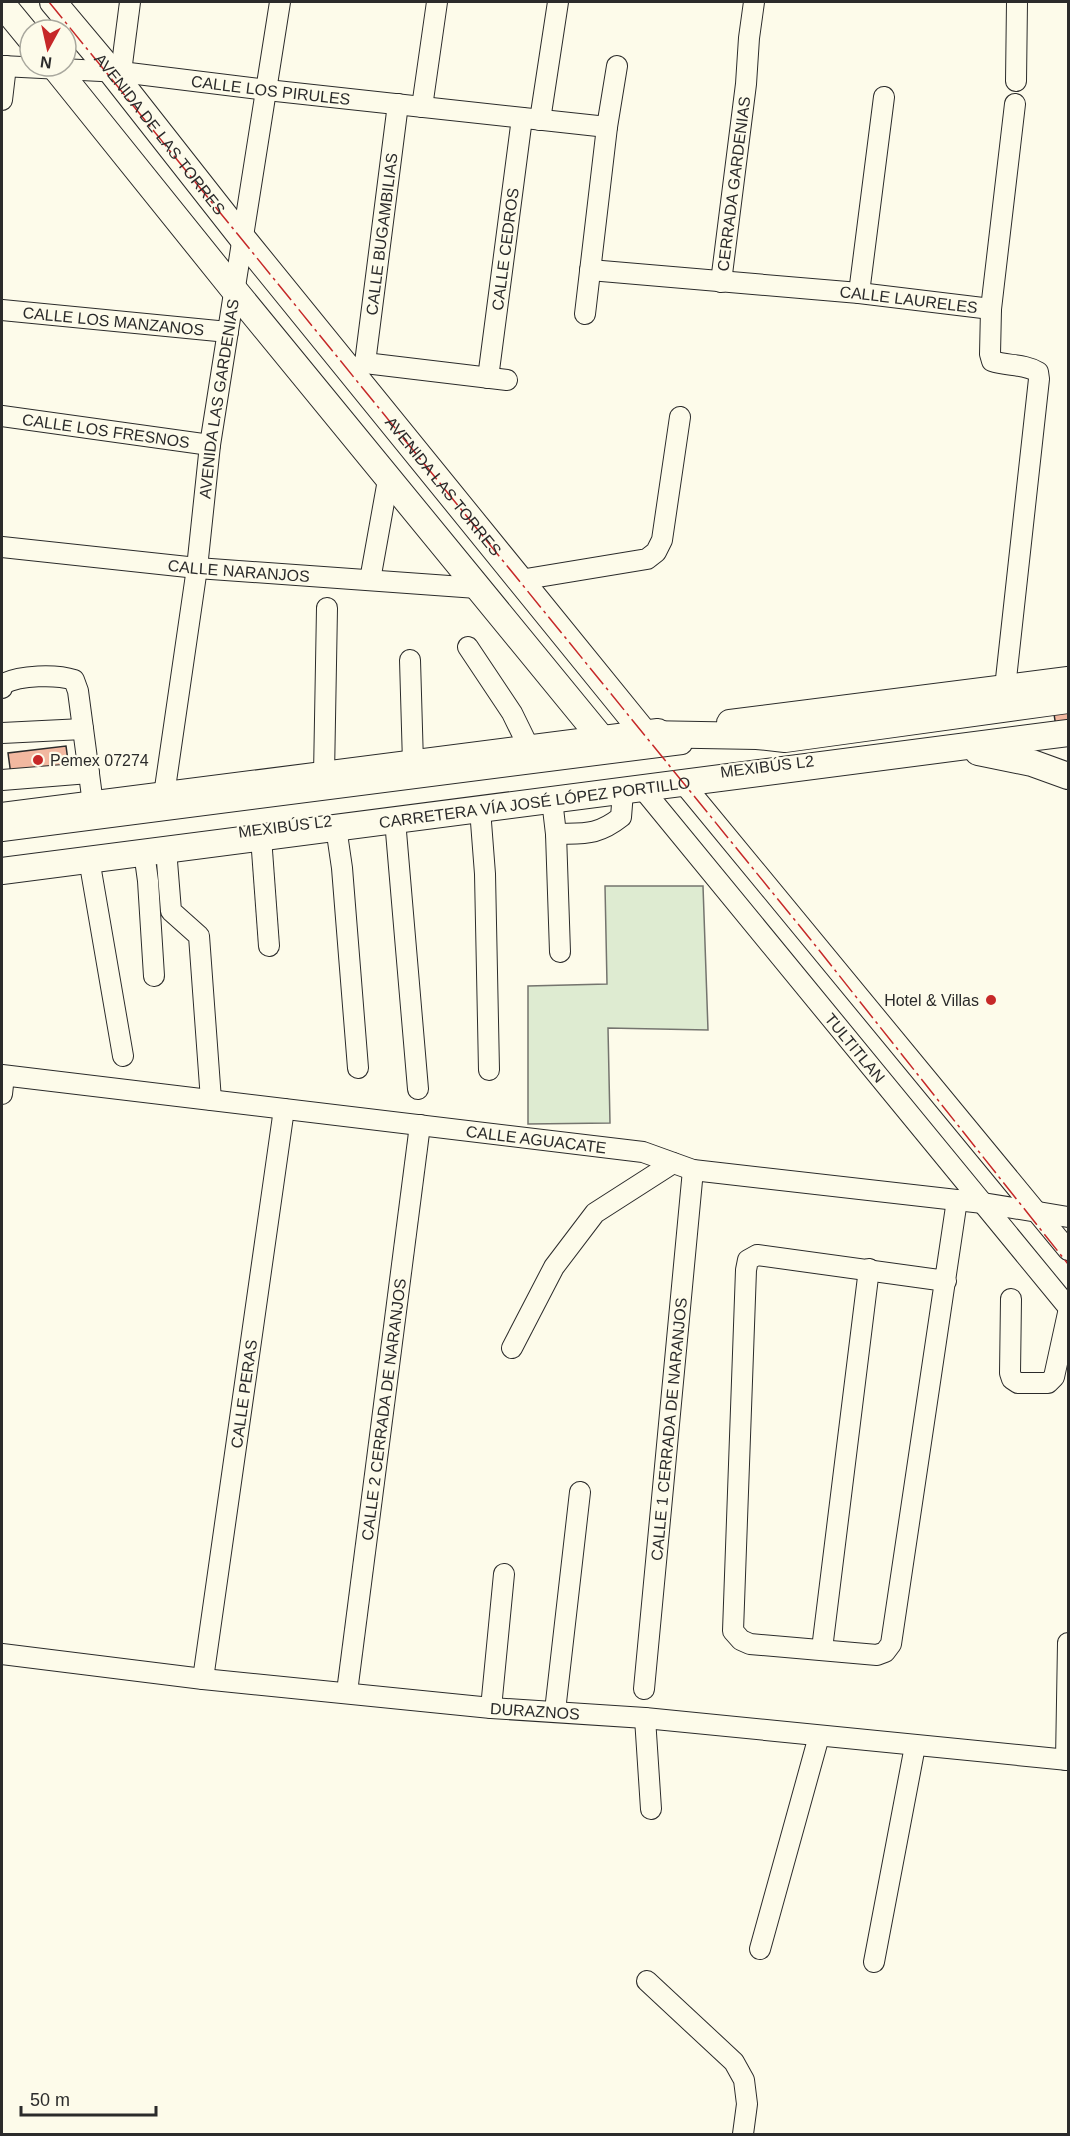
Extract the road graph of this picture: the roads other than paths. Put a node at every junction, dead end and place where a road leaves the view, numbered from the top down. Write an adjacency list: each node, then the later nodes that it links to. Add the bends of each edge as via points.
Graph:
1 (53, 2): 13 (main road, AVENIDA DE LAS TORRES)
2 (130, 2): 13 (street)
3 (280, 2): 16 (street, AVENIDA LAS GARDENIAS)
4 (437, 2): 21 (street)
5 (558, 2): 22 (street, CALLE CEDROS)
6 (754, 2): 26 (street, CERRADA GARDENIAS)
7 (1017, 2): 15 (street)
8 (2, 4): 9 (main road)
9 (18, 23)
10 (4, 66): 18 (street)
11 (617, 66): 23 (street)
12 (78, 69): 13 (street, CALLE LOS PIRULES)
13 (116, 72): 16 (street, CALLE LOS PIRULES); 24 (main road, AVENIDA DE LAS TORRES)
14 (64, 78): 27 (main road)
15 (1016, 81)
16 (267, 90): 19 (street, CALLE LOS PIRULES); 24 (street, AVENIDA LAS GARDENIAS)
17 (884, 97): 28 (street)
18 (2, 100)
19 (398, 104): 21 (street, CALLE LOS PIRULES); 33 (street, CALLE BUGAMBILIAS)
20 (1015, 104): 29 (street)
21 (422, 107): 22 (street, CALLE LOS PIRULES)
22 (531, 119): 23 (street, CALLE LOS PIRULES); 33 (street, CALLE CEDROS, via 497,379)
23 (608, 127): 25 (street)
24 (243, 239): 27 (street, AVENIDA LAS GARDENIAS); 33 (main road, AVENIDA LAS TORRES)
25 (590, 270): 26 (street, CALLE LAURELES); 31 (street)
26 (721, 282): 28 (street, CALLE LAURELES)
27 (235, 291): 32 (street, AVENIDA LAS GARDENIAS); 37 (main road)
28 (859, 293): 29 (street, CALLE LAURELES)
29 (991, 309): 48 (street, CALLE LAURELES, via 992,360 1032,369 1038,372 1039,379)
30 (2, 310): 32 (street, CALLE LOS MANZANOS)
31 (585, 314)
32 (228, 332): 36 (street, AVENIDA LAS GARDENIAS)
33 (358, 367): 41 (main road, AVENIDA LAS TORRES)
34 (2, 416): 36 (street, CALLE LOS FRESNOS)
35 (680, 417): 41 (street, via 662,540 656,552 647,559)
36 (210, 445): 39 (street, AVENIDA LAS GARDENIAS)
37 (388, 480): 40 (street); 42 (main road)
38 (2, 547): 39 (street, CALLE NARANJOS)
39 (197, 568): 40 (street, CALLE NARANJOS); 66 (street, AVENIDA LAS GARDENIAS)
40 (370, 580): 42 (street, CALLE NARANJOS)
41 (520, 580): 54 (main road, AVENIDA LAS TORRES)
42 (477, 588): 56 (main road)
43 (327, 608): 61 (street)
44 (468, 647): 58 (street, via 512,713)
45 (410, 660): 59 (street)
46 (1068, 680): 48 (main road)
47 (2, 688): 51 (street, via 12,679 62,676 74,680)
48 (1005, 688): 54 (main road)
49 (1068, 698): 55 (street, MEXIBÚS L2); 55 (main road, via 785,739)
50 (1068, 727): 78 (street, MEXIBÚS L2)
51 (83, 729): 52 (street); 60 (street)
52 (2, 733)
53 (1068, 733): 57 (main road, CARRETERA VÍA JOSÉ LÓPEZ PORTILLO)
54 (645, 734): 55 (main road); 56 (main road)
55 (757, 736): 58 (street, MEXIBÚS L2)
56 (602, 739): 58 (main road)
57 (954, 748): 62 (main road, via 1032,763); 64 (main road, CARRETERA VÍA JOSÉ LÓPEZ PORTILLO)
58 (533, 755): 59 (main road); 73 (street, MEXIBÚS L2)
59 (413, 763): 61 (main road)
60 (89, 773): 63 (street); 68 (street)
61 (324, 775): 66 (main road)
62 (1068, 777)
63 (2, 780)
64 (682, 783): 65 (main road, CARRETERA VÍA JOSÉ LÓPEZ PORTILLO); 95 (street)
65 (632, 790): 67 (main road, CARRETERA VÍA JOSÉ LÓPEZ PORTILLO); 74 (street, via 621,817 607,828 592,833); 94 (street, TULTITLAN)
66 (164, 795): 68 (main road)
67 (552, 800): 69 (main road, CARRETERA VÍA JOSÉ LÓPEZ PORTILLO); 74 (street)
68 (93, 804): 70 (main road)
69 (480, 809): 71 (main road, CARRETERA VÍA JOSÉ LÓPEZ PORTILLO); 85 (street)
70 (2, 816)
71 (395, 820): 72 (main road, CARRETERA VÍA JOSÉ LÓPEZ PORTILLO); 87 (street)
72 (336, 827): 75 (main road, CARRETERA VÍA JOSÉ LÓPEZ PORTILLO); 84 (street)
73 (2, 831)
74 (556, 834): 81 (street)
75 (261, 837): 76 (main road, CARRETERA VÍA JOSÉ LÓPEZ PORTILLO); 80 (street)
76 (155, 851): 77 (main road, CARRETERA VÍA JOSÉ LÓPEZ PORTILLO); 82 (street, via 148,880); 88 (street, via 171,911 199,936)
77 (89, 859): 79 (main road, CARRETERA VÍA JOSÉ LÓPEZ PORTILLO); 83 (street)
78 (2, 862)
79 (2, 871)
80 (269, 946)
81 (560, 952)
82 (154, 976)
83 (123, 1056)
84 (358, 1068)
85 (489, 1070)
86 (2, 1082): 88 (street, CALLE AGUACATE)
87 (418, 1089)
88 (211, 1100): 89 (street, CALLE AGUACATE)
89 (284, 1109): 90 (street, CALLE AGUACATE); 109 (street, CALLE PERAS)
90 (420, 1125): 91 (street, CALLE AGUACATE, via 644,1152); 111 (street, CALLE 2 CERRADA DE NARANJOS)
91 (673, 1163): 92 (street, CALLE AGUACATE); 103 (street, via 596,1214 554,1267)
92 (693, 1170): 93 (street, CALLE AGUACATE); 110 (street, CALLE 1 CERRADA DE NARANJOS)
93 (957, 1200): 94 (street, CALLE AGUACATE); 99 (street)
94 (983, 1203): 95 (street, CALLE AGUACATE); 101 (street, TULTITLAN)
95 (1038, 1213): 96 (street, CALLE AGUACATE); 97 (street)
96 (1068, 1217)
97 (1068, 1250)
98 (869, 1269): 99 (street); 107 (street); 107 (street, via 757,1255 748,1260 746,1270 734,1631 750,1644)
99 (946, 1281): 107 (street, via 891,1644 877,1655)
100 (1011, 1299): 102 (street, via 1010,1373 1018,1383 1048,1383 1054,1377)
101 (1068, 1307)
102 (1068, 1313)
103 (512, 1348)
104 (580, 1492): 113 (street)
105 (504, 1574): 112 (street)
106 (1068, 1643): 117 (street)
107 (822, 1649)
108 (2, 1654): 109 (street, DURAZNOS)
109 (203, 1678): 111 (street, DURAZNOS)
110 (644, 1689)
111 (347, 1692): 112 (street, DURAZNOS)
112 (491, 1708): 113 (street, DURAZNOS)
113 (555, 1711): 114 (street, DURAZNOS)
114 (645, 1718): 115 (street, DURAZNOS); 118 (street)
115 (819, 1736): 116 (street, DURAZNOS); 119 (street)
116 (915, 1746): 117 (street, DURAZNOS); 120 (street)
117 (1067, 1760)
118 (651, 1809)
119 (760, 1949)
120 (874, 1962)
121 (647, 1981): 122 (street, via 734,2062 744,2080 747,2104)
122 (743, 2134)

